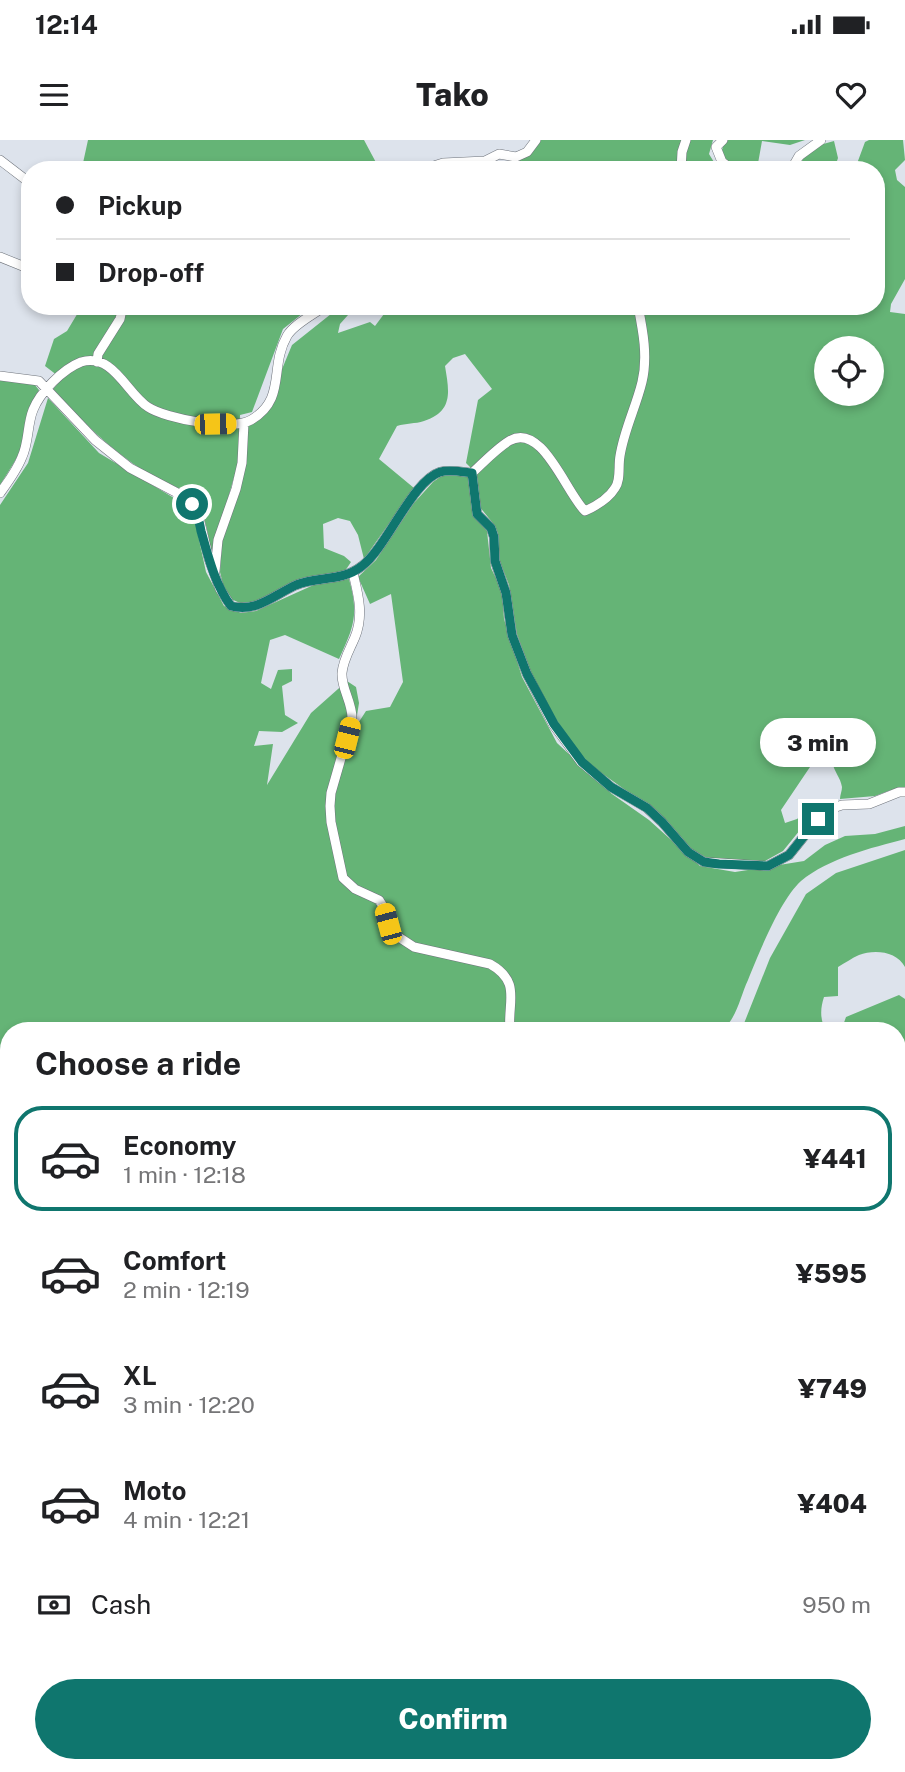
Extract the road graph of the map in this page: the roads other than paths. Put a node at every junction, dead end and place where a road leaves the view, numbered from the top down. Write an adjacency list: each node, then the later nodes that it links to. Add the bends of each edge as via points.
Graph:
1 (536, 140): 6 (street, via 527,152 516,157 499,154)
2 (686, 140): 7 (street)
3 (723, 140): 8 (street, via 716,147)
4 (821, 140): 9 (street)
5 (0, 160): 10 (street)
6 (490, 161)
7 (682, 161)
8 (722, 161)
9 (796, 161)
10 (21, 176)
11 (0, 257): 12 (street)
12 (21, 265)
13 (121, 315): 16 (street)
14 (312, 315): 19 (street, via 290,331 269,406)
15 (640, 315): 20 (street, via 644,370 625,432 615,489 585,511 549,455 523,438 511,440)
16 (97, 362): 18 (street, via 74,366); 19 (street, via 112,369 150,409 215,424)
17 (0, 376): 18 (street, via 39,381)
18 (48, 389): 21 (street, via 33,409 23,456); 22 (street, via 86,432 130,468 192,504)
19 (244, 423): 22 (street, via 242,463 218,540)
20 (472, 473): 23 (street, via 436,474); 24 (street, via 477,514 494,537 512,635 549,716 582,762 611,787 647,808 688,852 711,863 768,866 789,855 833,808 869,804)
21 (0, 493)
22 (215, 572): 23 (street, via 220,589 237,607 252,607 312,580)
23 (353, 573): 25 (street, via 360,623 341,678 353,710 330,806 343,878 379,900 394,934 402,941 499,969 511,990)
24 (905, 792)
25 (510, 1022)

